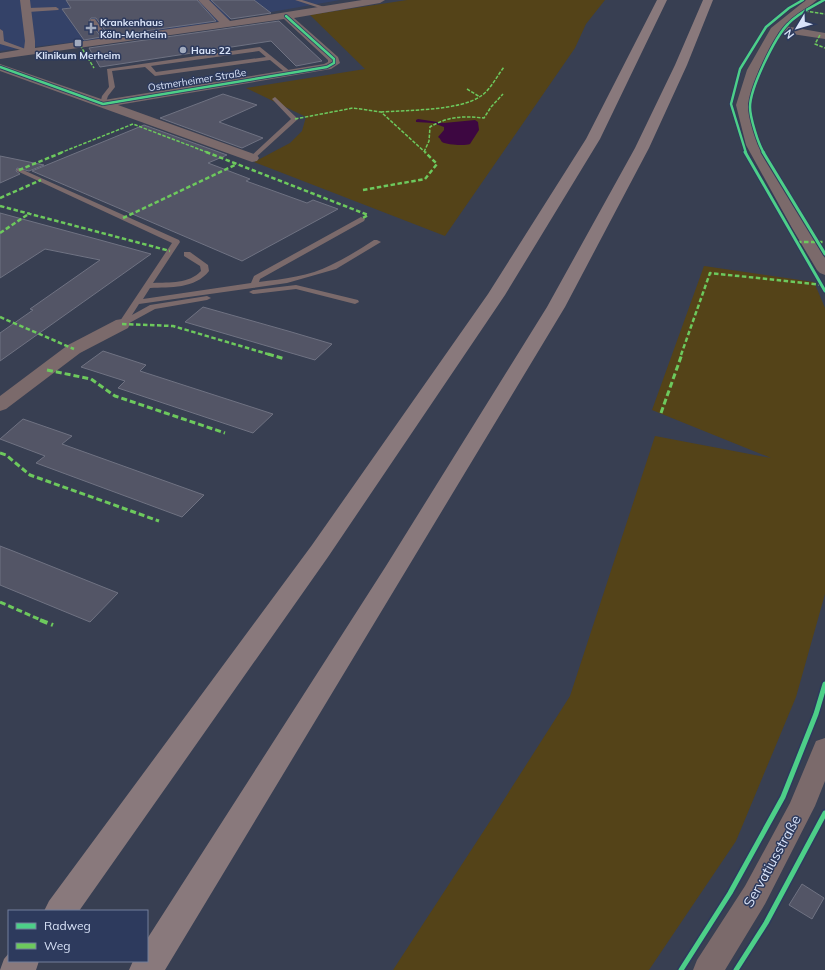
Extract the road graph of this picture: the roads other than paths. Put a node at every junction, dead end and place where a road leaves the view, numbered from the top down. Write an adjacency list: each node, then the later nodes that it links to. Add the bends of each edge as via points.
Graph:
1 (204, 0): 12 (street)
2 (297, 0): 9 (lane)
3 (380, 0): 9 (street)
4 (662, 0): 39 (highway, via 593,139 496,295 315,558)
5 (708, 0): 42 (highway, via 642,148 556,308)
6 (812, 0): 13 (street)
7 (26, 5): 8 (lane); 18 (street)
8 (56, 8)
9 (328, 9): 10 (street)
10 (286, 16): 12 (street); 23 (street, Ostmerheimer Straße, via 334,59 334,63 327,67)
11 (93, 20): 16 (lane)
12 (227, 24): 16 (street)
13 (776, 28): 15 (street); 31 (street, via 753,70 742,105 752,145)
14 (0, 31): 17 (lane)
15 (825, 36)
16 (108, 41): 18 (street)
17 (1, 42): 18 (lane)
18 (29, 52): 19 (street)
19 (0, 56)
20 (271, 58): 21 (lane, via 260,49); 21 (lane, via 155,74); 23 (lane)
21 (146, 64): 25 (lane, via 109,70 112,87)
22 (0, 67): 25 (street, Ostmerheimer Straße)
23 (289, 73): 25 (street, Ostmerheimer Straße)
24 (275, 99): 26 (lane, via 295,119)
25 (103, 104): 26 (street, Ostmerheimer Straße)
26 (252, 158)
27 (19, 170): 33 (lane, via 176,242)
28 (361, 219): 32 (lane, via 257,278)
29 (377, 242): 32 (lane, via 319,272)
30 (187, 254): 33 (lane, via 204,265 205,271 202,276 184,283)
31 (825, 270)
32 (254, 285): 34 (lane)
33 (147, 286): 34 (lane)
34 (137, 302): 36 (lane)
35 (355, 302): 36 (lane, via 296,287 153,307)
36 (122, 324): 37 (street, via 74,349)
37 (0, 405)
38 (825, 748): 43 (street, Servatiusstraße, via 798,813 754,895)
39 (61, 910)
40 (22, 962): 41 (highway)
41 (16, 970)
42 (146, 970)
43 (708, 970)

